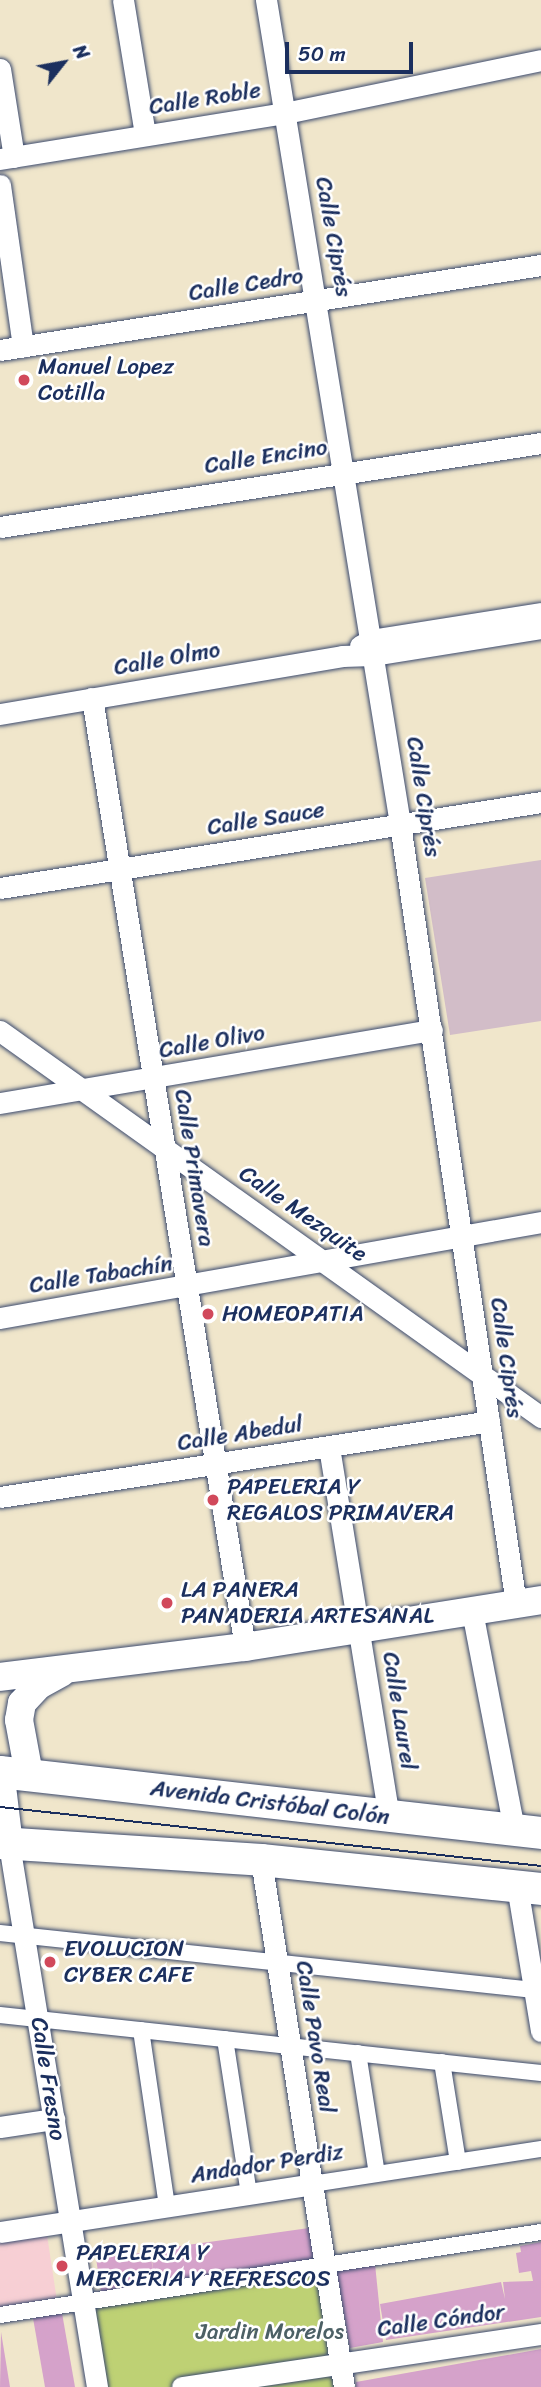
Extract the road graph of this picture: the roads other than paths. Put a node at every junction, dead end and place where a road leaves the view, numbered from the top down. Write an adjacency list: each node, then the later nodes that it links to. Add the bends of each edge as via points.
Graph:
1 (123, 0): 6 (street)
2 (266, 0): 5 (street, Calle Ciprés)
3 (541, 60): 5 (street, Calle Roble)
4 (0, 69): 7 (street)
5 (285, 113): 6 (street, Calle Roble); 10 (street, Calle Ciprés)
6 (145, 135): 7 (street, Calle Roble)
7 (7, 158)
8 (0, 185): 11 (street)
9 (541, 265): 10 (street, Calle Cedro)
10 (317, 301): 11 (street, Calle Cedro); 14 (street, Calle Ciprés)
11 (23, 346): 12 (street, Calle Cedro)
12 (0, 349)
13 (541, 443): 14 (street, Calle Encino)
14 (345, 471): 15 (street, Calle Encino); 18 (street, Calle Ciprés)
15 (0, 527)
16 (541, 613): 18 (street, Calle Olmo)
17 (541, 628): 18 (street, Calle Olmo)
18 (372, 648): 19 (street, Calle Olmo); 22 (street, Calle Ciprés)
19 (92, 698): 20 (street, Calle Olmo); 23 (street, Calle Primavera)
20 (0, 714)
21 (541, 802): 22 (street, Calle Sauce)
22 (401, 824): 23 (street, Calle Sauce); 25 (street, Calle Ciprés)
23 (121, 869): 24 (street, Calle Sauce); 27 (street, Calle Primavera)
24 (0, 888)
25 (432, 1030): 27 (street, Calle Olivo); 32 (street, Calle Ciprés)
26 (0, 1031): 28 (street, Calle Mezquite)
27 (153, 1079): 28 (street, Calle Olivo); 30 (street, Calle Primavera)
28 (82, 1089): 29 (street, Calle Olivo); 30 (street, Calle Mezquite)
29 (0, 1103)
30 (165, 1148): 33 (street, Calle Mezquite); 34 (street, Calle Primavera)
31 (541, 1222): 32 (street, Calle Tabachín)
32 (462, 1236): 33 (street, Calle Tabachín); 36 (street, Calle Ciprés)
33 (323, 1261): 34 (street, Calle Tabachín); 36 (street, Calle Mezquite)
34 (187, 1287): 35 (street, Calle Tabachín); 40 (street, Calle Primavera)
35 (0, 1318)
36 (483, 1375): 37 (street, Calle Mezquite); 38 (street, Calle Ciprés)
37 (541, 1417)
38 (489, 1421): 39 (street, Calle Abedul); 42 (street, Calle Ciprés)
39 (329, 1447): 40 (street, Calle Abedul); 44 (street, Calle Laurel)
40 (217, 1464): 41 (street, Calle Abedul); 45 (street, Calle Primavera)
41 (0, 1497)
42 (528, 1602): 43 (main road)
43 (472, 1611): 44 (main road); 50 (street)
44 (360, 1628): 45 (main road); 49 (street, Calle Laurel)
45 (245, 1647): 46 (main road)
46 (69, 1669): 47 (main road); 48 (main road, Calle Fresno, via 39,1685 22,1703)
47 (0, 1677)
48 (7, 1772): 49 (main road, Avenida Cristóbal Colón); 51 (main road, Calle Fresno)
49 (389, 1817): 50 (main road, Avenida Cristóbal Colón)
50 (528, 1831)
51 (4, 1843): 52 (main road); 55 (street, Calle Fresno)
52 (261, 1860): 53 (main road); 56 (street, Calle Pavo Real)
53 (529, 1888): 57 (street)
54 (0, 1933): 55 (street)
55 (24, 1935): 56 (street); 59 (street, Calle Fresno)
56 (277, 1962): 57 (street); 63 (street, Calle Pavo Real)
57 (534, 1990): 61 (street)
58 (0, 2015): 59 (street)
59 (38, 2019): 60 (street); 67 (street, Calle Fresno)
60 (141, 2030): 62 (street); 74 (street)
61 (541, 2031)
62 (225, 2039): 63 (street); 73 (street)
63 (290, 2046): 64 (street); 72 (street, Calle Pavo Real)
64 (358, 2053): 65 (street); 71 (street)
65 (443, 2062): 66 (street); 70 (street)
66 (541, 2073)
67 (54, 2119): 68 (street); 75 (street, Calle Fresno)
68 (0, 2127)
69 (541, 2149): 70 (street, Andador Perdiz)
70 (458, 2162): 71 (street, Andador Perdiz)
71 (377, 2174): 72 (street, Andador Perdiz)
72 (312, 2184): 73 (street, Andador Perdiz); 78 (street, Calle Pavo Real)
73 (249, 2194): 74 (street, Andador Perdiz)
74 (167, 2206): 75 (street, Andador Perdiz)
75 (71, 2221): 76 (street, Andador Perdiz); 79 (street, Calle Fresno)
76 (0, 2232)
77 (541, 2232): 78 (street)
78 (325, 2265): 79 (street); 82 (street, Calle Pavo Real)
79 (84, 2302): 80 (street); 83 (street, Calle Fresno)
80 (0, 2315)
81 (541, 2333): 82 (street, Calle Cóndor)
82 (340, 2361): 84 (street, Calle Cóndor); 85 (street, Calle Pavo Real)
83 (97, 2387)
84 (182, 2387)
85 (344, 2387)

